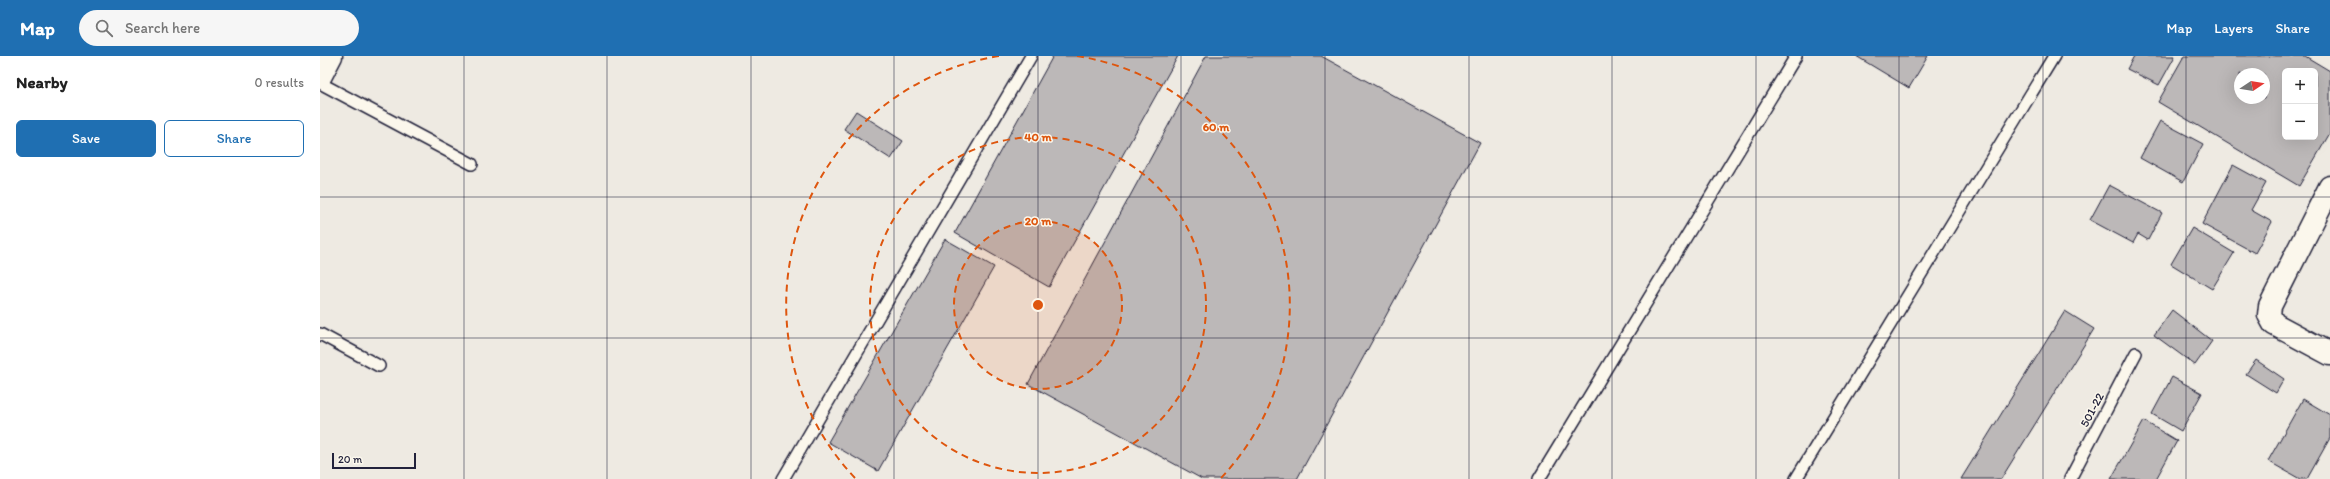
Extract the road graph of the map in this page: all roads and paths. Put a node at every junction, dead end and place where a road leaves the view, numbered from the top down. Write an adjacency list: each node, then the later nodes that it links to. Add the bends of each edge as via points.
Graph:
1 (331, 56): 5 (street)
2 (1032, 56): 13 (lane)
3 (1796, 56): 14 (lane)
4 (2054, 56): 15 (lane)
5 (320, 77)
6 (320, 83): 7 (lane)
7 (472, 164)
8 (2330, 187): 11 (street, via 2270,306 2269,315 2274,324)
9 (320, 334): 12 (lane)
10 (2136, 353): 16 (lane, 501-22)
11 (2330, 354)
12 (379, 366)
13 (783, 479)
14 (1539, 479)
15 (1796, 479)
16 (2070, 479)

